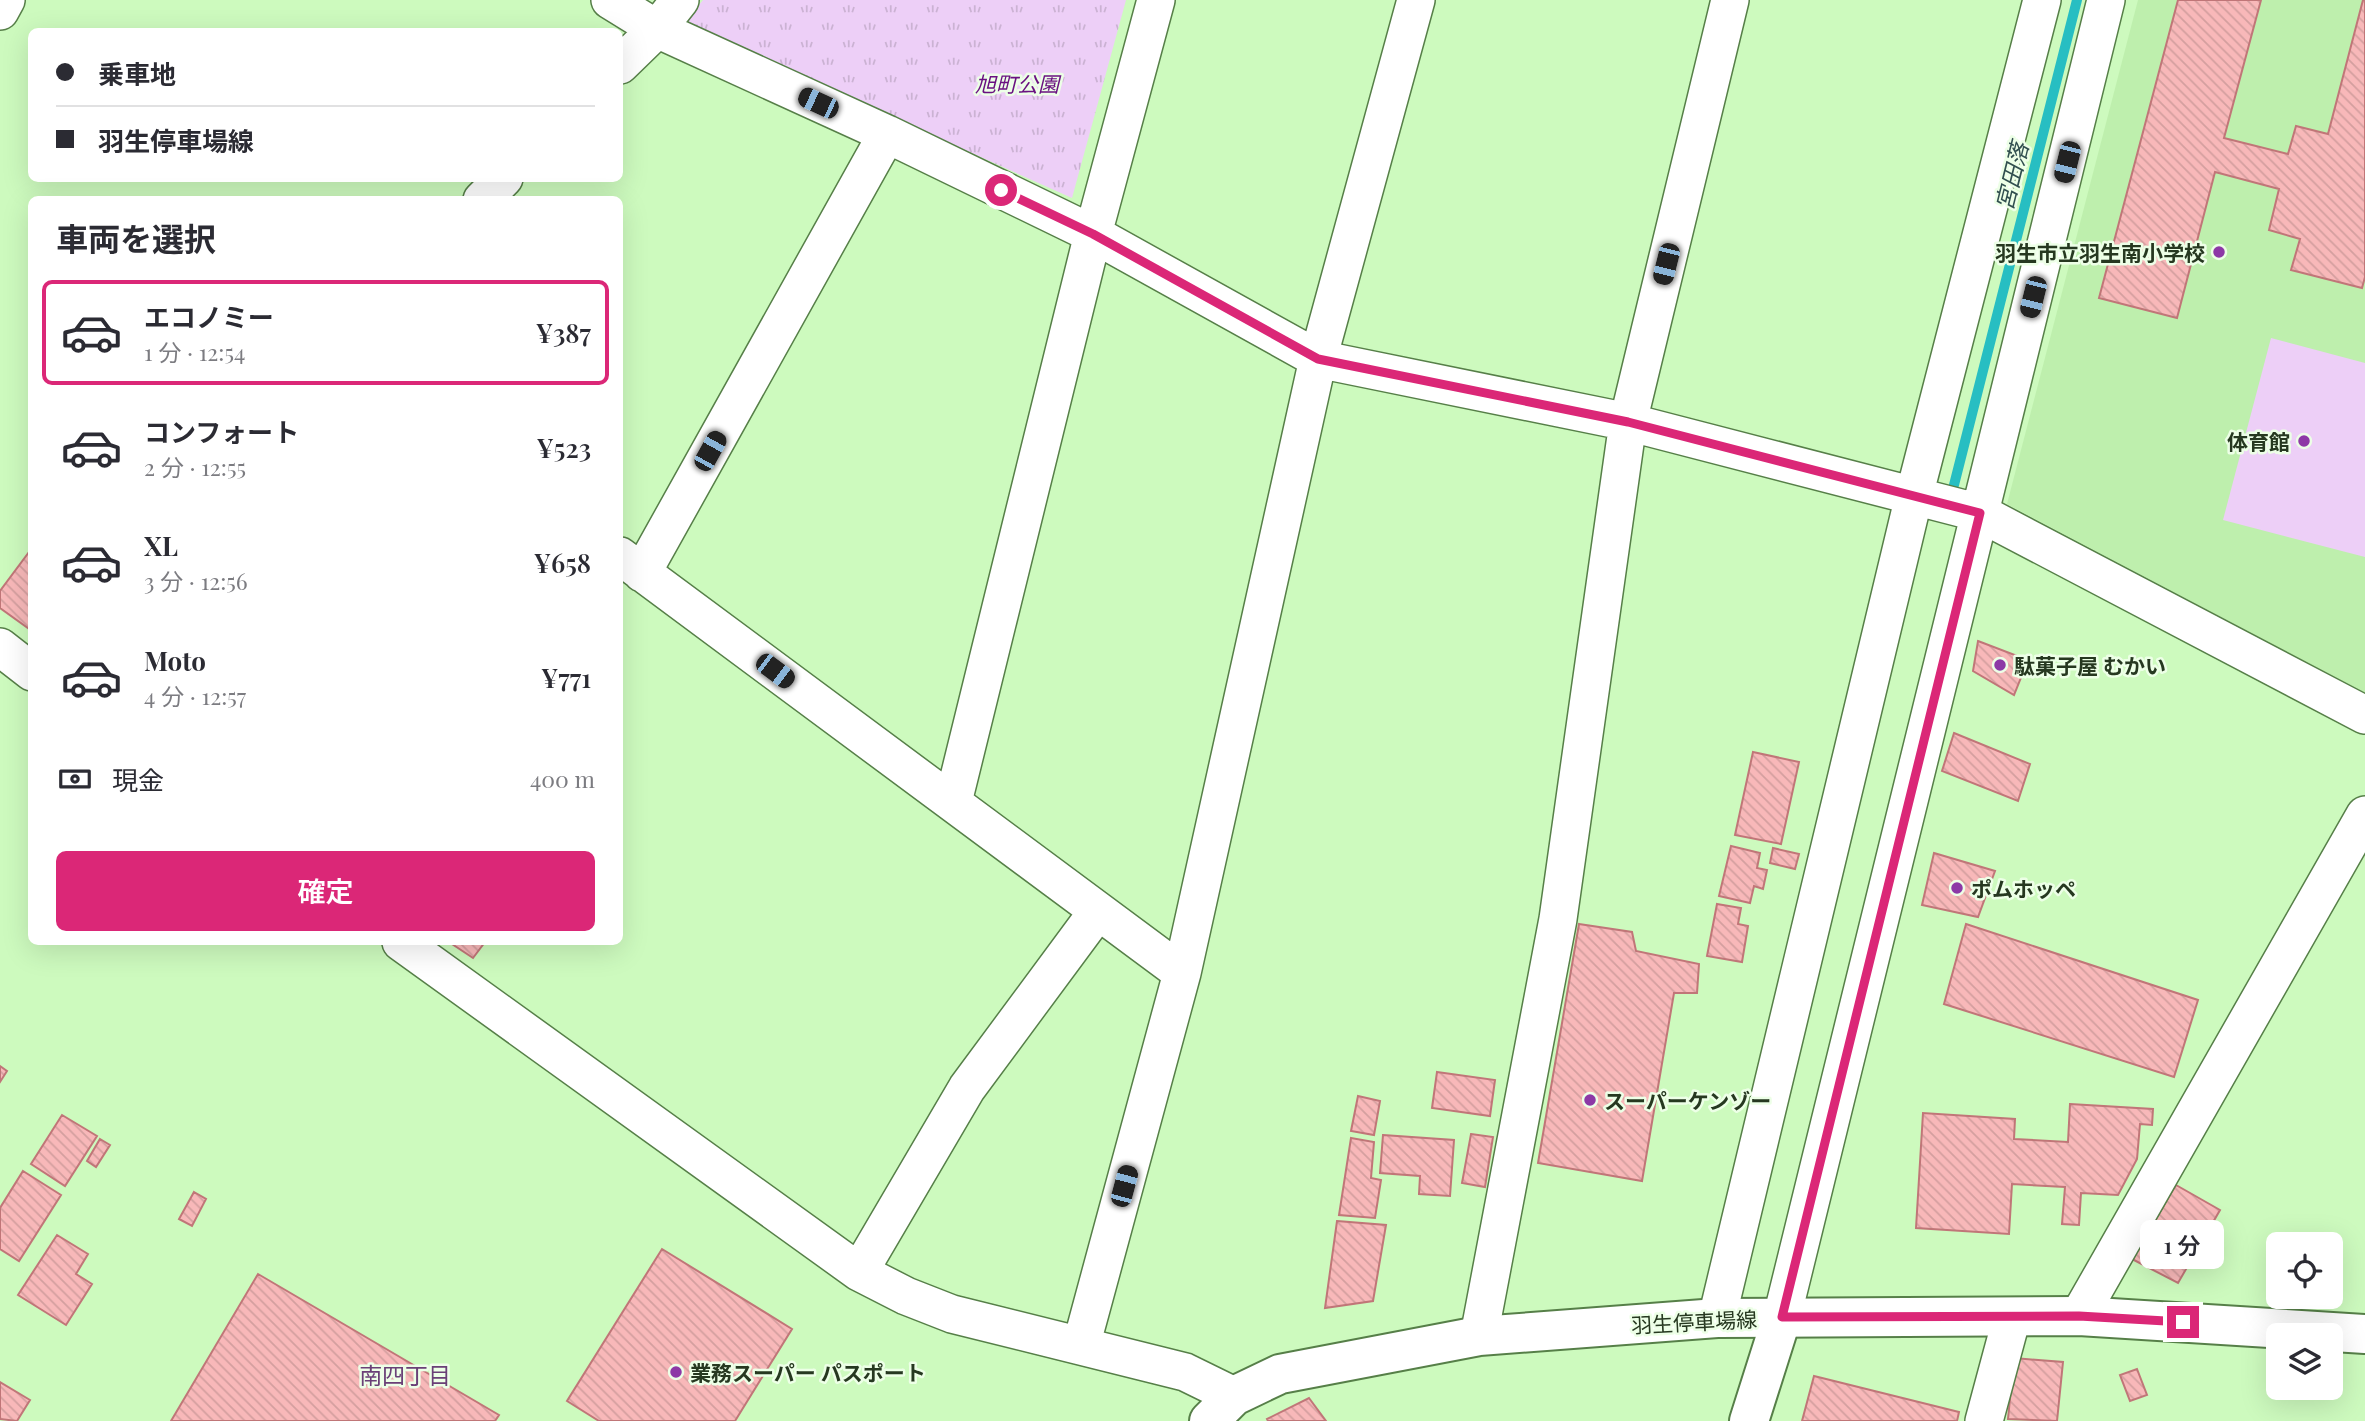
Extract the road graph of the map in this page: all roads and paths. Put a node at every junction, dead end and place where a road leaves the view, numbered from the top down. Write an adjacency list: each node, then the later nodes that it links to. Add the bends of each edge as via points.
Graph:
1 (6, 0): 9 (street)
2 (610, 0): 10 (street)
3 (680, 0): 10 (street)
4 (1156, 0): 15 (street)
5 (1416, 0): 16 (street)
6 (1730, 0): 17 (street)
7 (2042, 0): 18 (street)
8 (2106, 0): 19 (street)
9 (0, 11)
10 (657, 29): 11 (street); 12 (street)
11 (623, 62)
12 (887, 134): 15 (street); 20 (street)
13 (500, 182): 14 (street)
14 (486, 196)
15 (1093, 234): 16 (street); 24 (street)
16 (1318, 359): 17 (street); 28 (street)
17 (1628, 422): 18 (street); 35 (street, via 1558,919)
18 (1914, 496): 19 (street); 33 (street)
19 (1980, 513): 23 (street); 31 (street)
20 (631, 565): 24 (street)
21 (0, 647): 22 (street)
22 (28, 669)
23 (2365, 715)
24 (953, 802): 26 (street)
25 (2365, 814): 30 (street)
26 (1098, 911): 28 (street); 29 (street, via 967,1088)
27 (405, 945): 29 (street)
28 (1182, 973): 36 (street)
29 (859, 1272): 36 (street, via 952,1314)
30 (2079, 1316): 32 (main road, 羽生停車場線); 34 (main road, 羽生停車場線)
31 (1782, 1317): 32 (main road, 羽生停車場線); 33 (main road, 羽生停車場線); 38 (main road)
32 (2012, 1317): 39 (street)
33 (1717, 1318): 35 (main road, 羽生停車場線)
34 (2365, 1334)
35 (1479, 1336): 37 (main road, 羽生停車場線, via 1280,1374)
36 (1081, 1346): 37 (street, via 1185,1373)
37 (1222, 1408)
38 (1749, 1421)
39 (1984, 1421)

